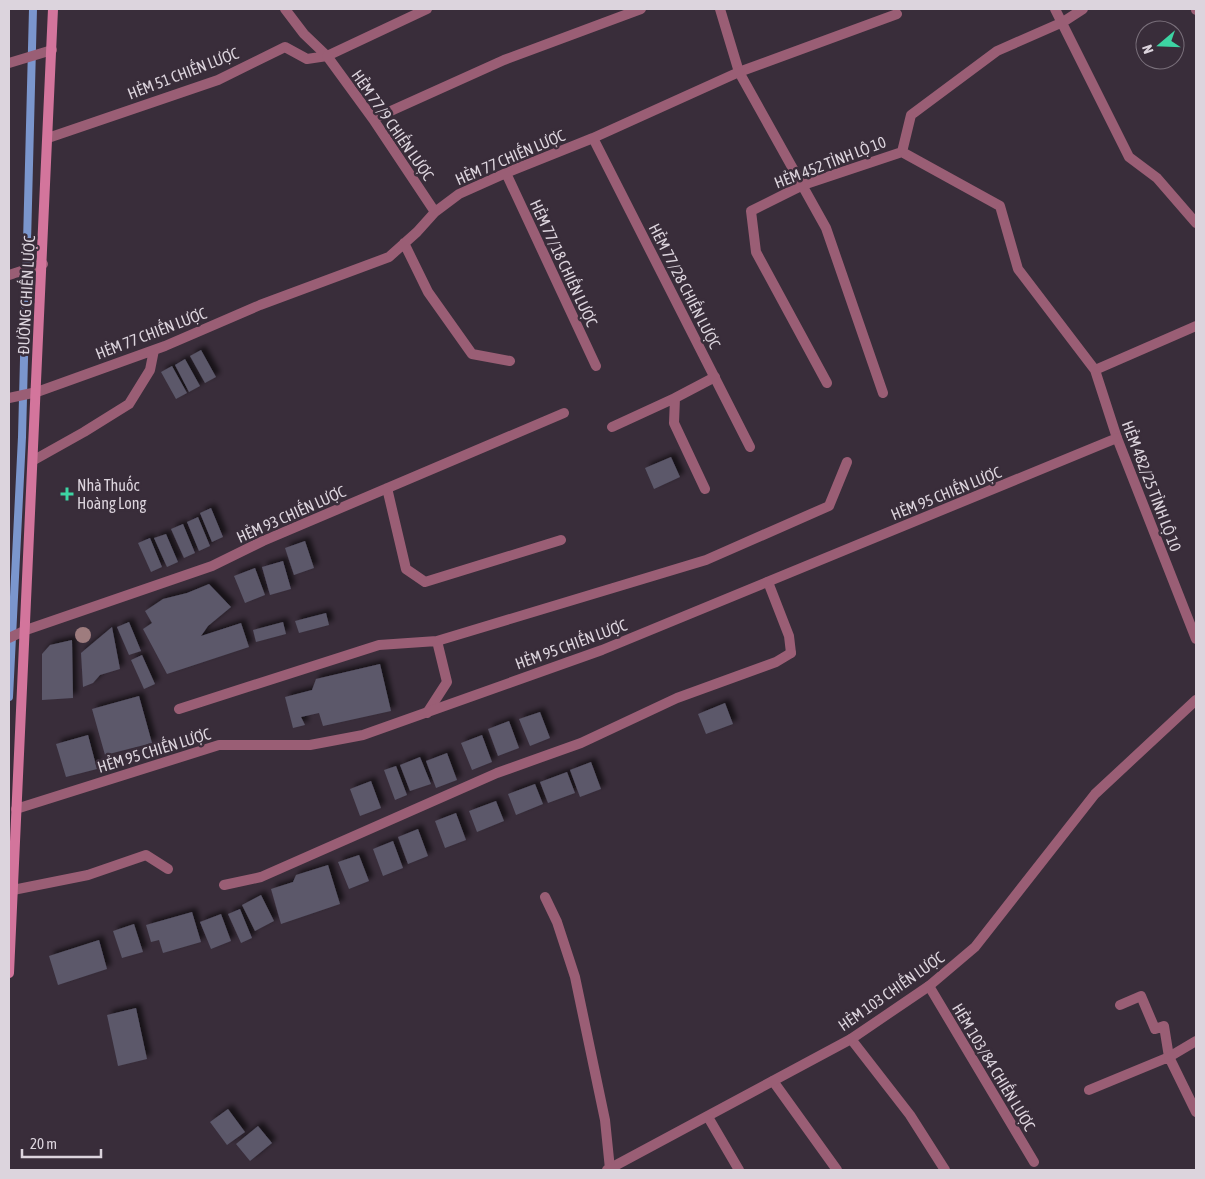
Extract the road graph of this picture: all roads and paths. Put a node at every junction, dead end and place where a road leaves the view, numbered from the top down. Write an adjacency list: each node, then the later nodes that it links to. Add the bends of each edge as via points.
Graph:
1 (53, 9): 10 (street, ĐƯỜNG CHIẾN LƯỢC)
2 (284, 9): 11 (street)
3 (426, 9): 11 (street, HẺM 51 CHIẾN LƯỢC)
4 (641, 9): 14 (street, via 504,60)
5 (720, 9): 13 (street)
6 (1056, 9): 9 (street)
7 (1082, 9): 9 (street, HẺM 452 TỈNH LỘ 10)
8 (898, 14): 13 (street, HẺM 77 CHIẾN LƯỢC)
9 (1063, 22): 17 (street, HẺM 452 TỈNH LỘ 10, via 997,50 911,115); 21 (street, via 1129,157 1157,178)
10 (52, 50): 12 (street); 15 (street, ĐƯỜNG CHIẾN LƯỢC)
11 (327, 56): 14 (street, HẺM 77/9 CHIẾN LƯỢC); 15 (street, HẺM 51 CHIẾN LƯỢC, via 307,59 285,47 218,80)
12 (9, 62)
13 (739, 72): 16 (street, HẺM 77 CHIẾN LƯỢC); 19 (street)
14 (373, 119): 20 (street, HẺM 77/9 CHIẾN LƯỢC)
15 (48, 138): 23 (street, ĐƯỜNG CHIẾN LƯỢC)
16 (592, 138): 18 (street, HẺM 77 CHIẾN LƯỢC); 30 (street, HẺM 77/28 CHIẾN LƯỢC)
17 (902, 152): 19 (street, HẺM 452 TỈNH LỘ 10); 29 (street, HẺM 482/25 TỈNH LỘ 10, via 1000,206 1018,269)
18 (506, 173): 20 (street, HẺM 77 CHIẾN LƯỢC, via 459,194); 28 (street, HẺM 77/18 CHIẾN LƯỢC)
19 (803, 185): 31 (street, HẺM 452 TỈNH LỘ 10, via 751,211 756,252); 33 (street, via 826,228)
20 (435, 212): 22 (street, HẺM 77 CHIẾN LƯỢC)
21 (1196, 223)
22 (404, 243): 26 (street, HẺM 77 CHIẾN LƯỢC, via 389,257 260,305); 27 (street, via 428,292 472,354)
23 (43, 264): 24 (street); 32 (street, ĐƯỜNG CHIẾN LƯỢC)
24 (9, 275)
25 (1196, 326): 29 (street)
26 (154, 350): 32 (street, HẺM 77 CHIẾN LƯỢC); 40 (street, via 150,370 130,404)
27 (510, 361)
28 (596, 366)
29 (1095, 370): 38 (street, HẺM 482/25 TỈNH LỘ 10)
30 (715, 378): 35 (street); 39 (street, HẺM 77/28 CHIẾN LƯỢC)
31 (827, 383)
32 (37, 392): 34 (street, HẺM 77 CHIẾN LƯỢC); 40 (street, ĐƯỜNG CHIẾN LƯỢC)
33 (883, 393)
34 (13, 397)
35 (675, 398): 37 (street); 43 (street, via 674,422)
36 (564, 413): 42 (street, HẺM 93 CHIẾN LƯỢC)
37 (612, 427)
38 (1117, 438): 45 (street, HẺM 95 CHIẾN LƯỢC); 48 (street, HẺM 482/25 TỈNH LỘ 10)
39 (750, 447)
40 (34, 460): 46 (street, ĐƯỜNG CHIẾN LƯỢC)
41 (847, 462): 49 (street, via 829,506 706,560)
42 (387, 488): 44 (street, via 406,569 425,582); 46 (street, HẺM 93 CHIẾN LƯỢC, via 212,566)
43 (705, 489)
44 (561, 540)
45 (768, 582): 52 (street, HẺM 95 CHIẾN LƯỢC, via 602,650); 55 (street, via 789,636 791,653 776,662 677,698 581,743 497,774 261,877)
46 (26, 630): 47 (street, HẺM 93 CHIẾN LƯỢC); 53 (street, ĐƯỜNG CHIẾN LƯỢC)
47 (9, 638)
48 (1196, 639)
49 (437, 641): 51 (street, via 379,645); 52 (street, via 447,682)
50 (1196, 700): 59 (street, HẺM 103 CHIẾN LƯỢC, via 1095,794 975,947)
51 (179, 709)
52 (426, 713): 53 (street, HẺM 95 CHIẾN LƯỢC, via 363,735 310,745 219,745)
53 (16, 809): 56 (street, ĐƯỜNG CHIẾN LƯỢC)
54 (168, 869): 56 (street, via 146,855 88,874)
55 (224, 885)
56 (13, 890): 58 (street, ĐƯỜNG CHIẾN LƯỢC)
57 (545, 897): 69 (street, via 558,922 575,977 605,1120)
58 (9, 973)
59 (930, 986): 61 (street, HẺM 103 CHIẾN LƯỢC); 68 (street, HẺM 103/84 CHIẾN LƯỢC)
60 (1120, 1005): 63 (street, via 1141,996 1155,1029 1164,1026)
61 (851, 1039): 64 (street, HẺM 103 CHIẾN LƯỢC); 72 (street, via 910,1115)
62 (1196, 1041): 63 (street)
63 (1168, 1058): 65 (street); 66 (street)
64 (773, 1081): 67 (street, HẺM 103 CHIẾN LƯỢC); 71 (street)
65 (1089, 1090)
66 (1196, 1112)
67 (708, 1117): 69 (street, HẺM 103 CHIẾN LƯỢC); 70 (street)
68 (1034, 1162)
69 (608, 1170)
70 (739, 1170)
71 (838, 1170)
72 (945, 1170)

